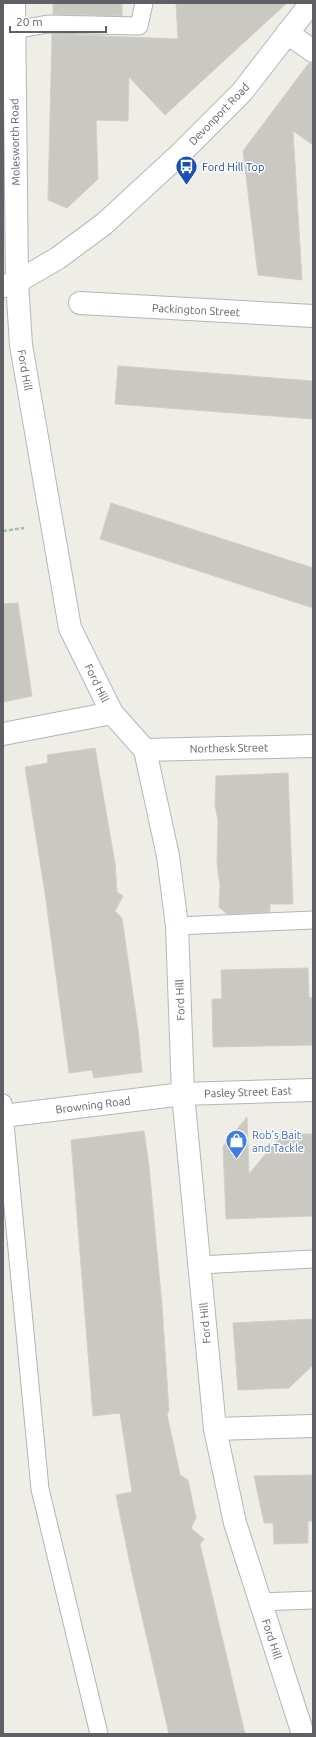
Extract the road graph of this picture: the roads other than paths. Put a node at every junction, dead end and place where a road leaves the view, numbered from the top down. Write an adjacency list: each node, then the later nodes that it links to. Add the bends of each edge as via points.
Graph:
1 (14, 3): 4 (street, Molesworth Road)
2 (144, 3): 4 (lane, via 139,26 48,24)
3 (312, 3): 5 (street, Devonport Road)
4 (8, 31): 7 (street, Molesworth Road)
5 (287, 33): 6 (street); 8 (street, Devonport Road, via 242,92 104,224 58,258)
6 (313, 51)
7 (9, 115): 8 (street, Molesworth Road)
8 (10, 284): 11 (street, Ford Hill, via 70,628)
9 (80, 303): 10 (street, Packington Street)
10 (313, 316)
11 (112, 713): 12 (street); 14 (street, Ford Hill)
12 (3, 734)
13 (313, 746): 14 (street, Northesk Street)
14 (145, 750): 16 (street, Ford Hill, via 168,856)
15 (313, 920): 16 (lane)
16 (177, 926): 18 (street, Ford Hill)
17 (313, 1090): 18 (street, Pasley Street East)
18 (184, 1094): 19 (street, Browning Road); 21 (street, Ford Hill)
19 (3, 1112): 26 (lane, via 40,1489)
20 (313, 1259): 21 (lane)
21 (200, 1264): 23 (street, Ford Hill)
22 (313, 1426): 23 (street)
23 (215, 1429): 25 (street, Ford Hill, via 235,1523)
24 (313, 1600): 25 (lane)
25 (260, 1602): 27 (street, Ford Hill)
26 (99, 1734)
27 (303, 1734)

